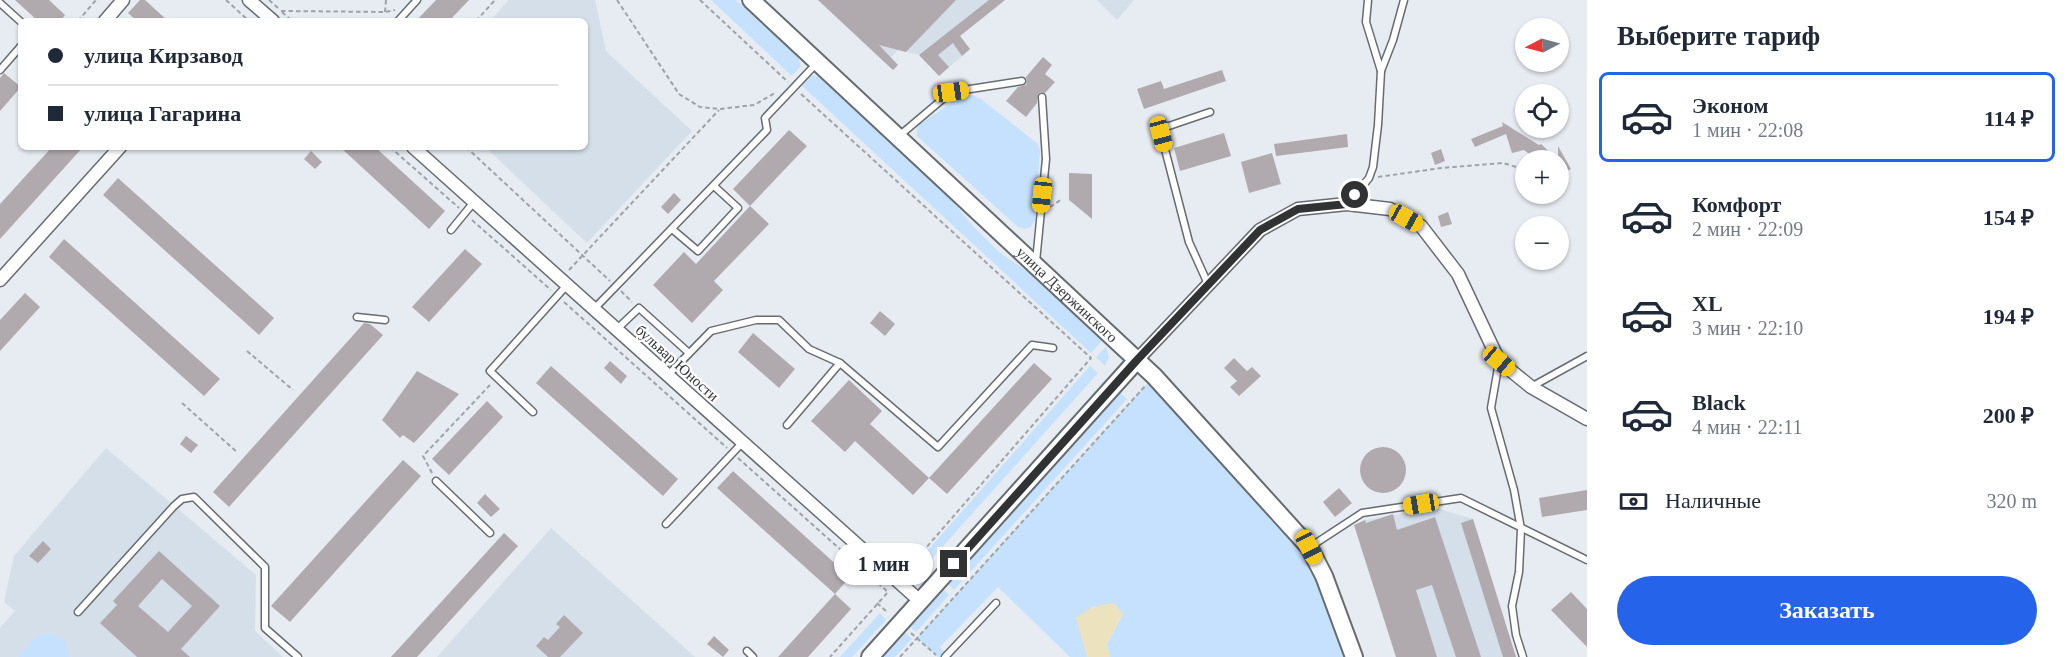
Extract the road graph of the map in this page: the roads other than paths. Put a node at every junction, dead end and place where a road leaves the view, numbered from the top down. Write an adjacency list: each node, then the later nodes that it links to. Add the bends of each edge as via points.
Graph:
1 (123, 0): 9 (street)
2 (249, 0): 8 (street)
3 (417, 0): 10 (lane)
4 (751, 0): 13 (main road, улица Дзержинского)
5 (1368, 0): 15 (lane, via 1366,22)
6 (1404, 0): 15 (lane)
7 (0, 3): 11 (lane)
8 (277, 16)
9 (108, 18)
10 (401, 18)
11 (18, 19)
12 (18, 49): 14 (lane)
13 (818, 62): 19 (main road, улица Дзержинского); 22 (lane, via 765,118 767,130)
14 (0, 70)
15 (1381, 71): 24 (lane, via 1372,167 1369,178)
16 (1022, 81): 19 (lane, via 951,92)
17 (1042, 98): 27 (lane, via 1046,159)
18 (1210, 112): 30 (lane, via 1166,127 1161,134 1189,242)
19 (898, 137): 27 (main road, улица Дзержинского)
20 (117, 150): 28 (street)
21 (416, 150): 23 (street, бульвар Юности)
22 (714, 186): 25 (lane); 25 (lane, via 738,208 698,251)
23 (474, 202): 26 (lane); 29 (street, бульвар Юности)
24 (1347, 204): 30 (street, via 1298,209 1260,230); 39 (street, via 1390,209 1421,226 1458,274)
25 (672, 229): 31 (lane)
26 (451, 230)
27 (1036, 266): 38 (main road, улица Дзержинского)
28 (0, 280)
29 (566, 280): 31 (street, бульвар Юности); 43 (lane, via 558,296 490,371)
30 (1208, 285): 38 (street)
31 (594, 309): 34 (street, бульвар Юности)
32 (357, 317): 33 (lane)
33 (384, 320)
34 (617, 329): 36 (lane, via 639,308); 41 (street, бульвар Юности)
35 (1053, 348): 40 (lane, via 1032,345 938,447)
36 (689, 353): 40 (lane, via 711,331 769,319 778,320 809,349); 41 (lane)
37 (1587, 356): 42 (lane)
38 (1137, 360): 51 (main road, улица Дзержинского); 53 (main road)
39 (1499, 361): 42 (street); 49 (lane, via 1491,408)
40 (840, 363): 45 (lane)
41 (668, 375): 46 (street, бульвар Юности)
42 (1530, 387): 44 (street)
43 (533, 412)
44 (1587, 419)
45 (787, 425)
46 (742, 442): 48 (lane); 53 (street, бульвар Юности)
47 (436, 481): 50 (lane)
48 (666, 524)
49 (1521, 529): 51 (lane, via 1461,498 1362,513); 52 (lane); 62 (lane, via 1519,573 1512,606)
50 (490, 533)
51 (1309, 547): 61 (main road, улица Дзержинского)
52 (1587, 560)
53 (920, 601): 59 (main road)
54 (996, 603): 60 (lane)
55 (78, 612): 57 (lane, via 174,506 194,496 264,567 265,628)
56 (747, 651): 58 (lane)
57 (298, 657)
58 (753, 657)
59 (870, 657)
60 (945, 657)
61 (1354, 657)
62 (1523, 657)

